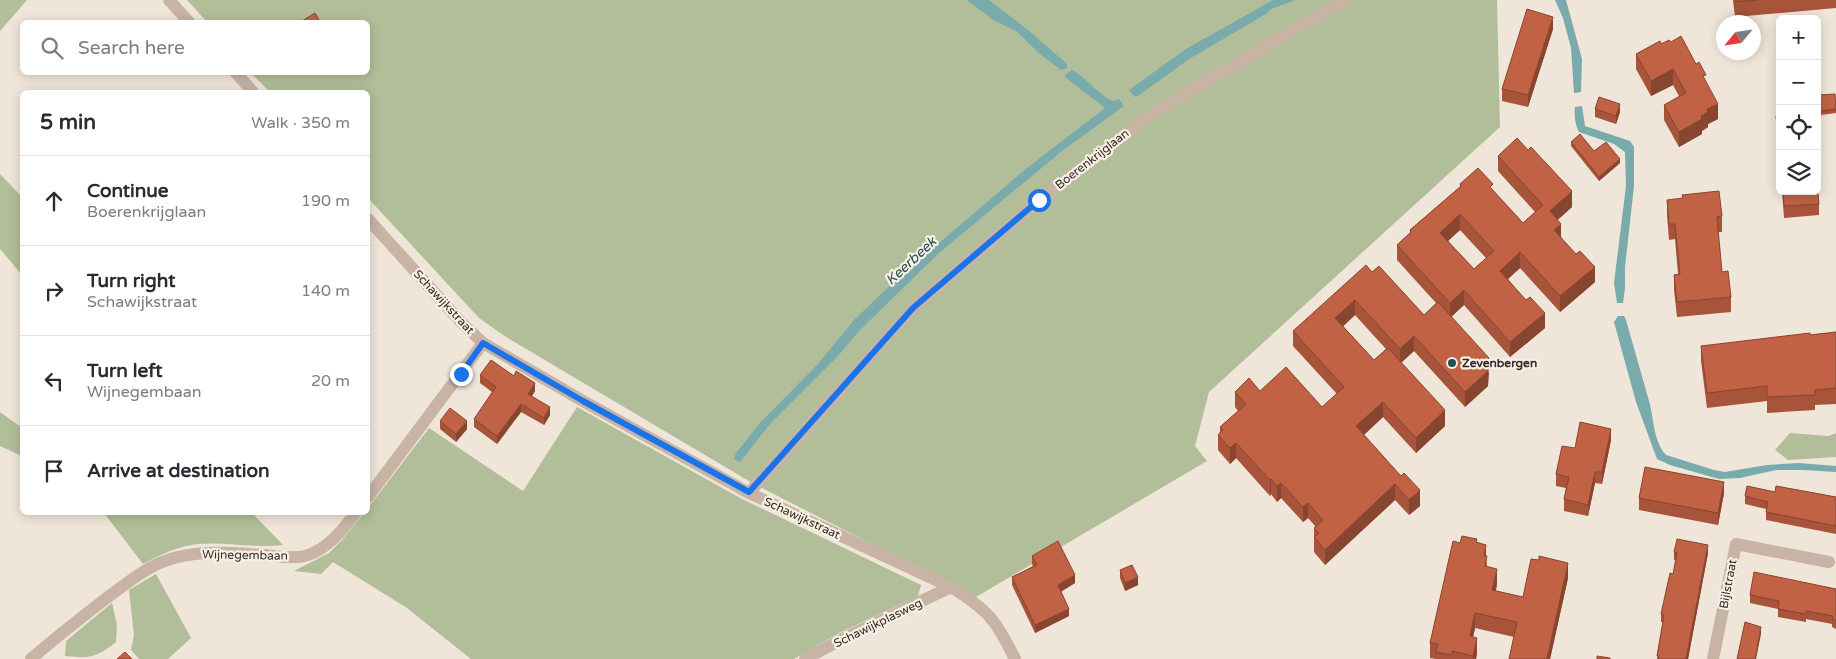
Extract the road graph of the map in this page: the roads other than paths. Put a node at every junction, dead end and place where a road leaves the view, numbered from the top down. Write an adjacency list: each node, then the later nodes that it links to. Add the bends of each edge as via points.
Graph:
1 (169, 0): 3 (street)
2 (1345, 0): 8 (street, Boerenkrijglaan, via 1148,116 1039,200 913,308)
3 (187, 20)
4 (238, 75): 5 (street)
5 (251, 90)
6 (370, 221): 7 (street, Schawijkstraat)
7 (483, 343): 8 (street, Schawijkstraat); 9 (street)
8 (749, 492): 12 (street, Schawijkstraat)
9 (370, 494)
10 (354, 515): 13 (street, Wijnegembaan, via 334,539 305,556 220,552 186,555 161,562 123,586)
11 (1829, 562): 16 (street, Bijlstraat, via 1736,544)
12 (951, 587): 14 (street, Schawijkplasweg); 15 (street, Schawijkstraat, via 976,602 994,620)
13 (31, 659)
14 (805, 659)
15 (1015, 659)
16 (1713, 659)

